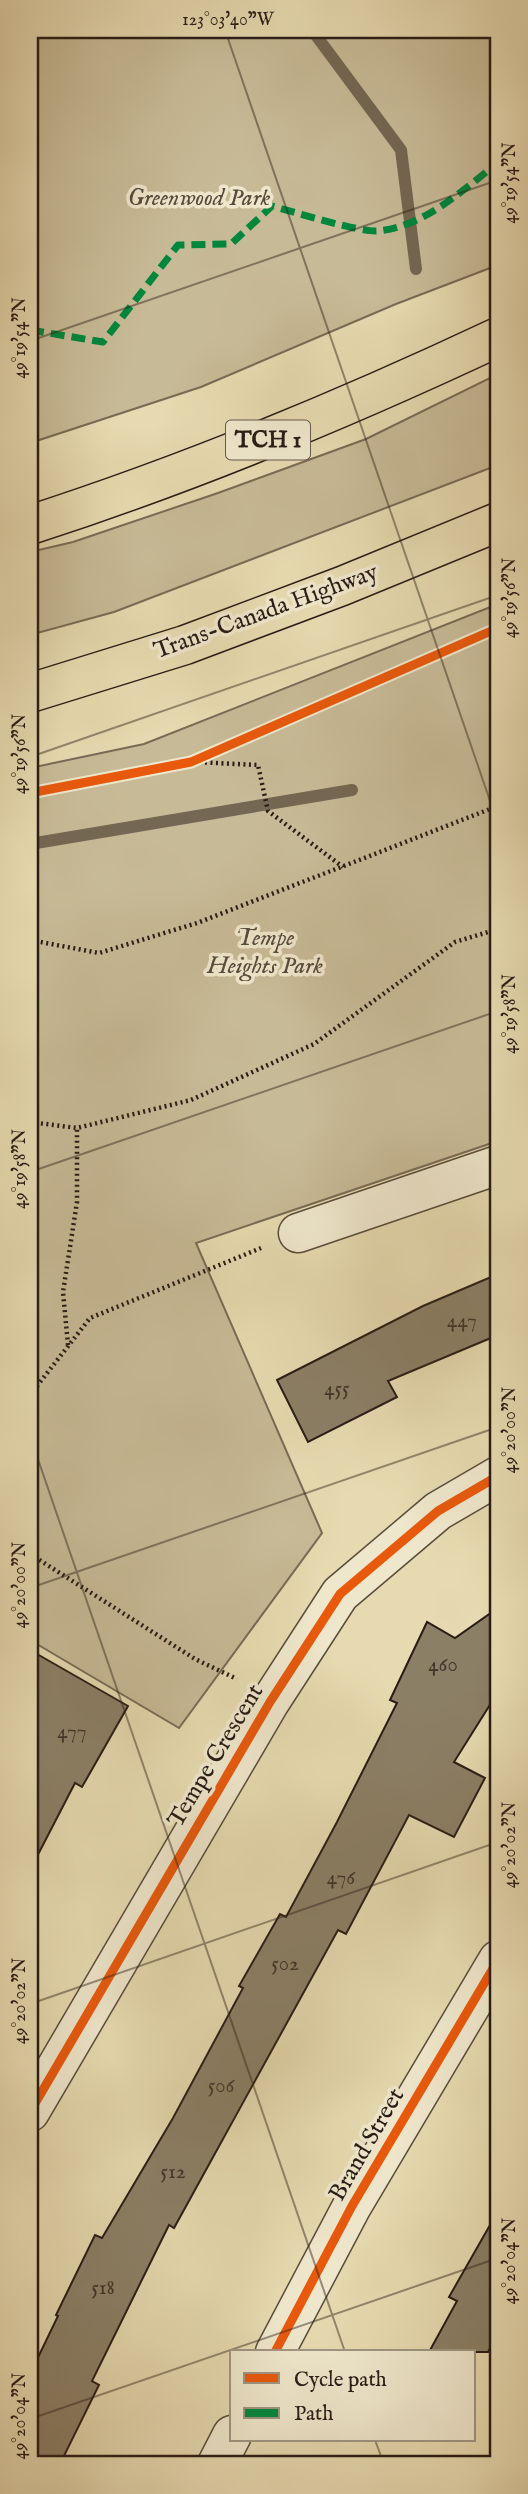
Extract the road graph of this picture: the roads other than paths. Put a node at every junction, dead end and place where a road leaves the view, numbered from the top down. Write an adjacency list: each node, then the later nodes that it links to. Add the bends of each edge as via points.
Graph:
1 (498, 337): 3 (highway, TCH 1, via 288,433 134,492)
2 (498, 522): 4 (highway, Trans-Canada Highway, via 185,645)
3 (30, 525)
4 (30, 693)
5 (498, 1166): 6 (street)
6 (298, 1233)
7 (498, 1476): 9 (street, Tempe Crescent, via 438,1511 340,1594 270,1702)
8 (498, 1960): 10 (street, Brand Street, via 352,2206)
9 (30, 2112)
10 (276, 2350)
11 (230, 2439): 12 (street)
12 (217, 2464)

